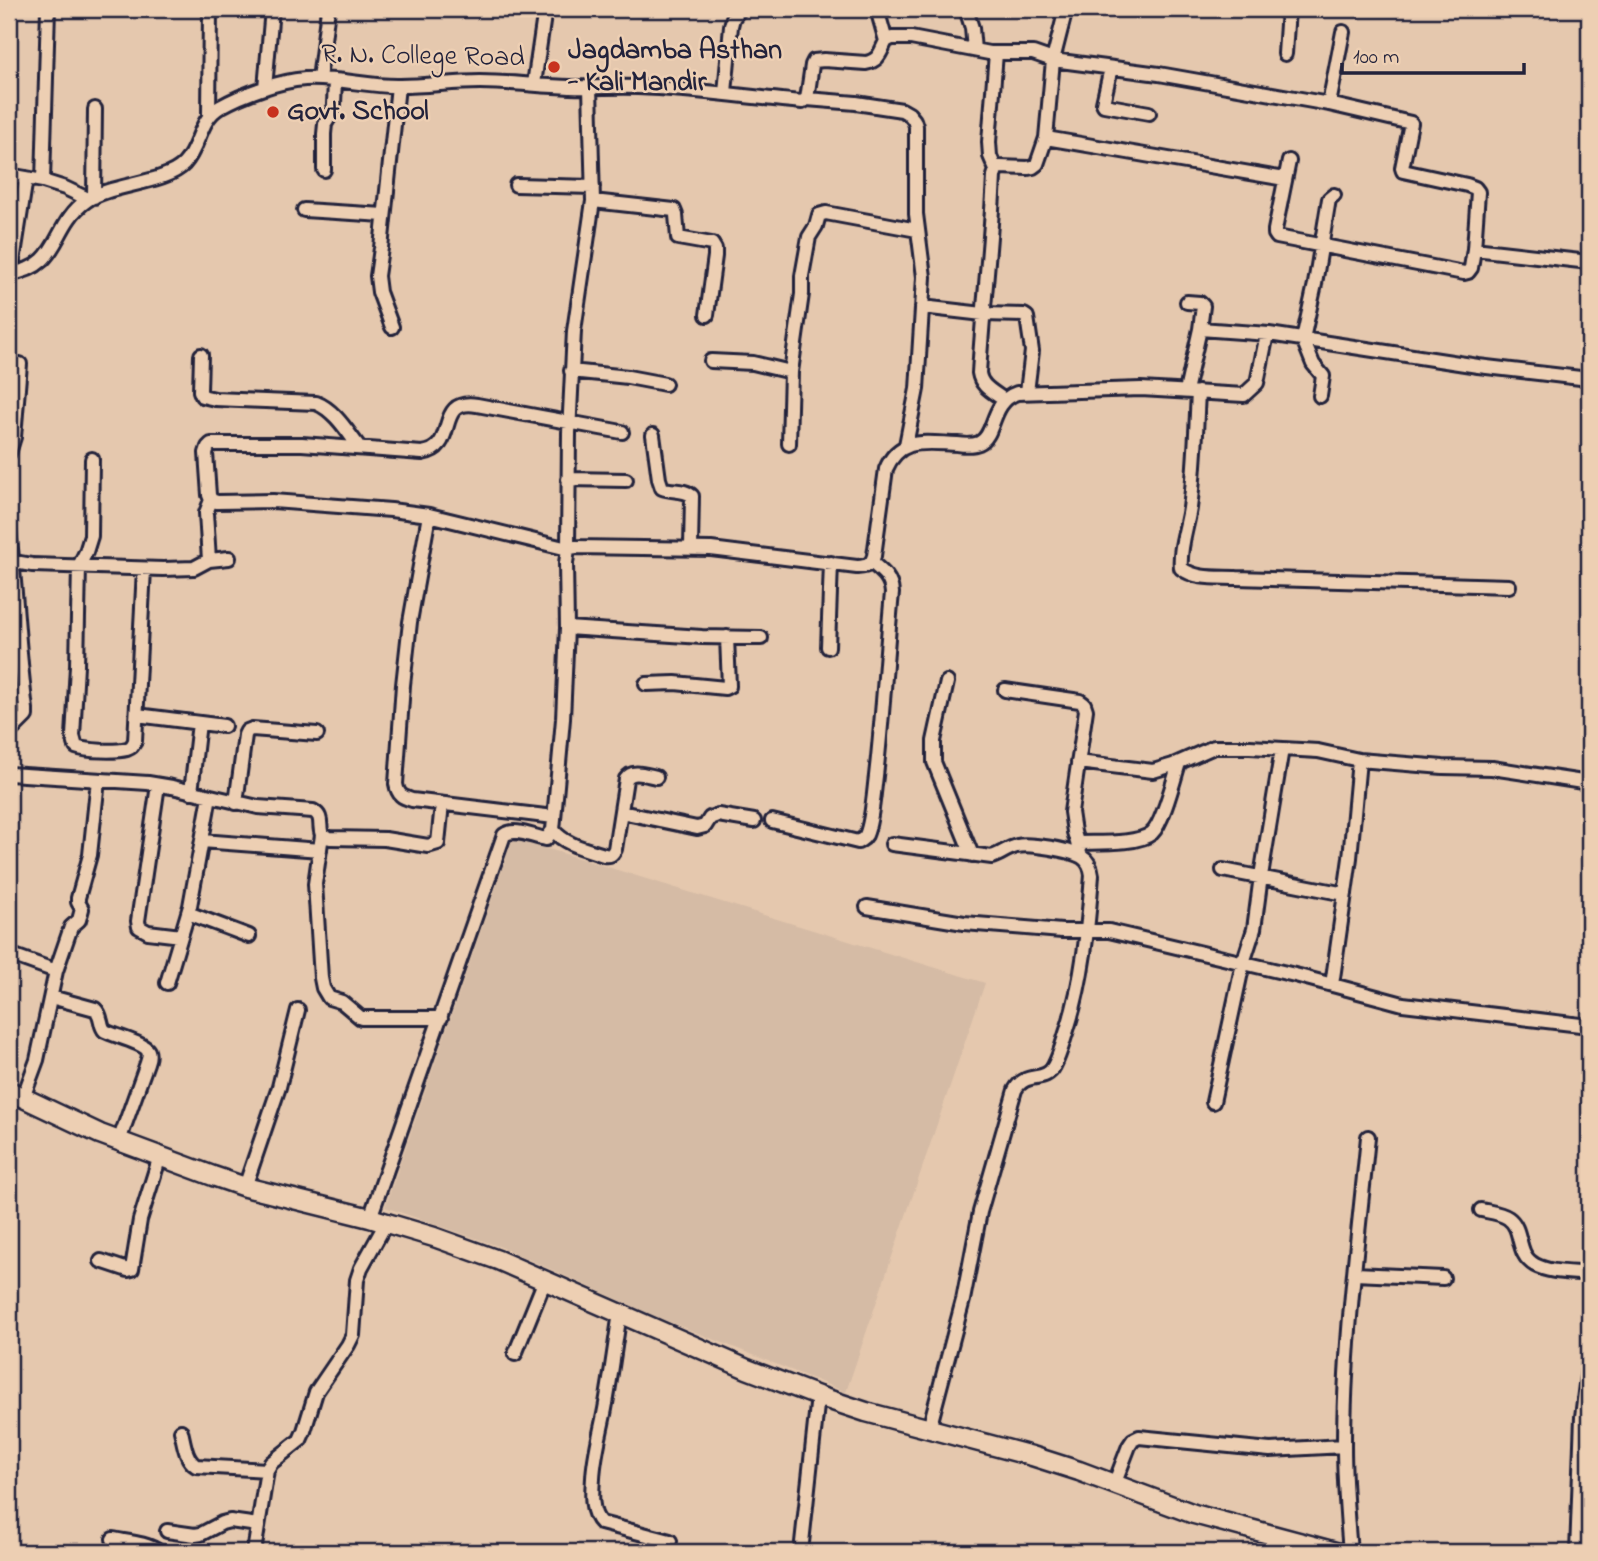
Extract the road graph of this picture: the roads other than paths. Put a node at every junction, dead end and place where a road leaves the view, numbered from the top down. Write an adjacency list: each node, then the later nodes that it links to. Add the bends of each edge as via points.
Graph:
1 (48, 9): 37 (street)
2 (210, 9): 29 (street)
3 (272, 9): 23 (street)
4 (328, 9): 18 (street)
5 (545, 9): 20 (street)
6 (740, 9): 24 (street, via 731,26)
7 (877, 9): 12 (street)
8 (966, 9): 13 (street)
9 (1066, 9): 16 (street)
10 (1287, 9): 15 (street)
11 (1343, 32): 26 (street)
12 (886, 41): 13 (street, via 911,38); 25 (street, via 873,61 814,61)
13 (974, 50): 14 (street)
14 (996, 53): 16 (street, via 1033,54); 33 (street, via 989,142)
15 (1285, 54)
16 (1053, 60): 17 (street); 30 (street)
17 (1111, 68): 26 (street); 28 (street, via 1102,103)
18 (320, 79): 19 (street, R. N. College Road); 23 (street, R. N. College Road)
19 (335, 80): 21 (street, R. N. College Road); 32 (street, via 334,104 325,124)
20 (534, 84): 21 (street, R. N. College Road); 22 (street, R. N. College Road)
21 (398, 86): 44 (street)
22 (590, 87): 24 (street, R. N. College Road); 39 (street)
23 (265, 88): 29 (street, R. N. College Road)
24 (725, 93): 25 (street, R. N. College Road)
25 (807, 99): 45 (street, R. N. College Road, via 909,114 916,126)
26 (1329, 104): 47 (street, via 1411,124 1403,171 1475,188)
27 (96, 109): 41 (street)
28 (1149, 113)
29 (209, 114): 41 (street, via 184,165)
30 (1046, 138): 33 (street, via 1033,167); 36 (street)
31 (1289, 161): 36 (street)
32 (324, 170)
33 (996, 170): 52 (street)
34 (9, 175): 35 (street)
35 (26, 178): 37 (street); 49 (street)
36 (1285, 179): 46 (street, via 1275,234)
37 (43, 181): 41 (street)
38 (516, 185): 39 (street)
39 (593, 187): 42 (street)
40 (1334, 195): 46 (street, via 1329,199)
41 (91, 198): 49 (street, via 78,208 39,264)
42 (593, 201): 53 (street, via 674,210 678,238 712,244 715,256); 61 (street)
43 (304, 210): 44 (street)
44 (384, 215): 54 (street, via 377,285)
45 (917, 230): 51 (street, via 924,276); 62 (street, via 819,215 808,242)
46 (1322, 244): 47 (street, via 1464,273 1471,268); 57 (street)
47 (1474, 249): 48 (street)
48 (1589, 262)
49 (10, 274)
50 (1187, 302): 55 (street, via 1202,304)
51 (922, 307): 52 (street); 73 (street, via 917,389)
52 (983, 314): 66 (street, via 1027,317 1032,351); 68 (street, via 979,377)
53 (707, 315)
54 (392, 327)
55 (1200, 329): 56 (street); 65 (street)
56 (1267, 334): 57 (street); 65 (street, via 1259,375 1249,392)
57 (1303, 339): 63 (street); 67 (street, via 1323,376)
58 (201, 355): 74 (street, via 202,396 316,403 329,411)
59 (711, 361): 62 (street, via 753,363)
60 (20, 364): 75 (street)
61 (571, 371): 64 (street); 69 (street)
62 (791, 372): 72 (street)
63 (1589, 379)
64 (665, 384)
65 (1192, 392): 66 (street); 91 (street, via 1195,461 1180,558 1181,568 1188,573)
66 (1027, 393): 68 (street)
67 (1320, 396)
68 (1004, 400): 73 (street, via 981,443)
69 (569, 423): 70 (street); 74 (street, via 459,405 437,448 430,452); 77 (street)
70 (622, 432)
71 (653, 435): 82 (street, via 662,488 692,496)
72 (789, 444)
73 (906, 445): 87 (street, via 886,469)
74 (360, 448): 79 (street, via 211,444 206,453)
75 (9, 453)
76 (92, 459): 89 (street, via 91,536)
77 (568, 479): 78 (street); 83 (street)
78 (626, 480)
79 (211, 500): 80 (street); 85 (street, via 206,513)
80 (429, 515): 83 (street); 116 (street, via 410,622 397,784 403,797)
81 (9, 530): 86 (street)
82 (691, 548): 83 (street); 88 (street)
83 (568, 549): 92 (street)
84 (229, 558): 85 (street)
85 (209, 560): 90 (street, via 194,568)
86 (11, 561): 89 (street); 103 (street, via 26,716)
87 (872, 563): 88 (street, via 857,567); 119 (street, via 889,579 892,593 883,719 866,835 858,842)
88 (831, 564): 95 (street)
89 (79, 566): 90 (street); 99 (street, via 73,742 80,749 132,747)
90 (144, 569): 99 (street)
91 (1509, 586)
92 (567, 628): 93 (street); 120 (street)
93 (727, 637): 94 (street); 97 (street, via 729,686)
94 (761, 638)
95 (828, 647)
96 (947, 682): 126 (street, via 934,762)
97 (646, 684)
98 (1005, 690): 106 (street, via 1084,704)
99 (137, 715): 100 (street)
100 (199, 723): 101 (street); 113 (street)
101 (224, 726)
102 (317, 734): 115 (street, via 247,731)
103 (9, 736)
104 (1282, 749): 105 (street); 107 (street, via 1214,747); 128 (street)
105 (1360, 760): 111 (street, via 1492,768); 129 (street)
106 (1078, 762): 107 (street, via 1153,771); 125 (street, via 1071,812)
107 (1179, 763): 125 (street, via 1154,832)
108 (9, 774): 110 (street)
109 (656, 777): 117 (street, via 629,775)
110 (98, 780): 112 (street); 137 (street, via 90,855 78,898 82,909)
111 (1589, 783)
112 (159, 785): 113 (street); 133 (street, via 138,921 148,932)
113 (191, 792): 114 (street)
114 (210, 796): 115 (street); 122 (street)
115 (236, 803): 121 (street, via 313,811 321,821)
116 (442, 804): 120 (street); 121 (street, via 440,838 434,846)
117 (621, 811): 118 (street, via 697,828 718,815); 120 (street, via 615,849 609,856 568,842 558,836)
118 (754, 821)
119 (772, 821)
120 (553, 823): 142 (street, via 546,839 515,831 504,835)
121 (322, 835): 124 (street)
122 (202, 841): 124 (street); 131 (street)
123 (892, 844): 126 (street)
124 (320, 850): 142 (street, via 316,894 326,994 361,1018)
125 (1079, 850): 126 (street, via 1072,853 1023,845 992,857); 132 (street, via 1092,875)
126 (972, 855)
127 (1223, 870): 128 (street)
128 (1261, 876): 129 (street); 136 (street, via 1254,929)
129 (1345, 894): 139 (street)
130 (867, 907): 132 (street, via 964,923)
131 (188, 913): 133 (street); 134 (street)
132 (1088, 930): 136 (street); 161 (street, via 1076,1001 1055,1065 1043,1076 1019,1082 1015,1090 979,1212)
133 (181, 936): 138 (street)
134 (249, 936)
135 (9, 954): 137 (street)
136 (1243, 963): 139 (street); 145 (street)
137 (56, 971): 140 (street)
138 (167, 983)
139 (1332, 985): 143 (street, via 1403,1004)
140 (51, 997): 144 (street, via 37,1060); 147 (street, via 95,1009 105,1031 148,1050)
141 (298, 1010): 149 (street, via 279,1087)
142 (441, 1018): 151 (street)
143 (1589, 1026)
144 (16, 1095): 147 (main road)
145 (1213, 1101)
146 (1368, 1137): 153 (street)
147 (119, 1141): 148 (main road)
148 (160, 1156): 149 (main road); 152 (street, via 140,1220 132,1269)
149 (245, 1187): 151 (main road)
150 (1481, 1210): 154 (street, via 1513,1222 1522,1253 1534,1264)
151 (378, 1220): 156 (main road); 164 (street, via 357,1279 348,1345 316,1392 300,1440)
152 (101, 1261)
153 (1355, 1274): 155 (street); 163 (street)
154 (1589, 1274)
155 (1443, 1278)
156 (545, 1280): 157 (main road); 158 (street)
157 (620, 1313): 160 (main road); 169 (street, via 594,1465 593,1512 601,1523)
158 (515, 1354)
159 (1589, 1359): 170 (street, via 1582,1417)
160 (818, 1396): 161 (main road); 174 (street)
161 (929, 1429): 165 (main road, via 1032,1456)
162 (181, 1431): 164 (street, via 196,1466)
163 (1344, 1446): 165 (street, via 1270,1450 1139,1437 1129,1446); 176 (street)
164 (267, 1470): 166 (street)
165 (1114, 1485): 171 (main road)
166 (258, 1525): 167 (street, via 230,1521 195,1535); 173 (street)
167 (167, 1531)
168 (113, 1539): 172 (street)
169 (670, 1541)
170 (1581, 1545)
171 (1289, 1546): 175 (main road)
172 (159, 1552)
173 (254, 1552)
174 (802, 1552)
175 (1336, 1552)
176 (1350, 1552)

